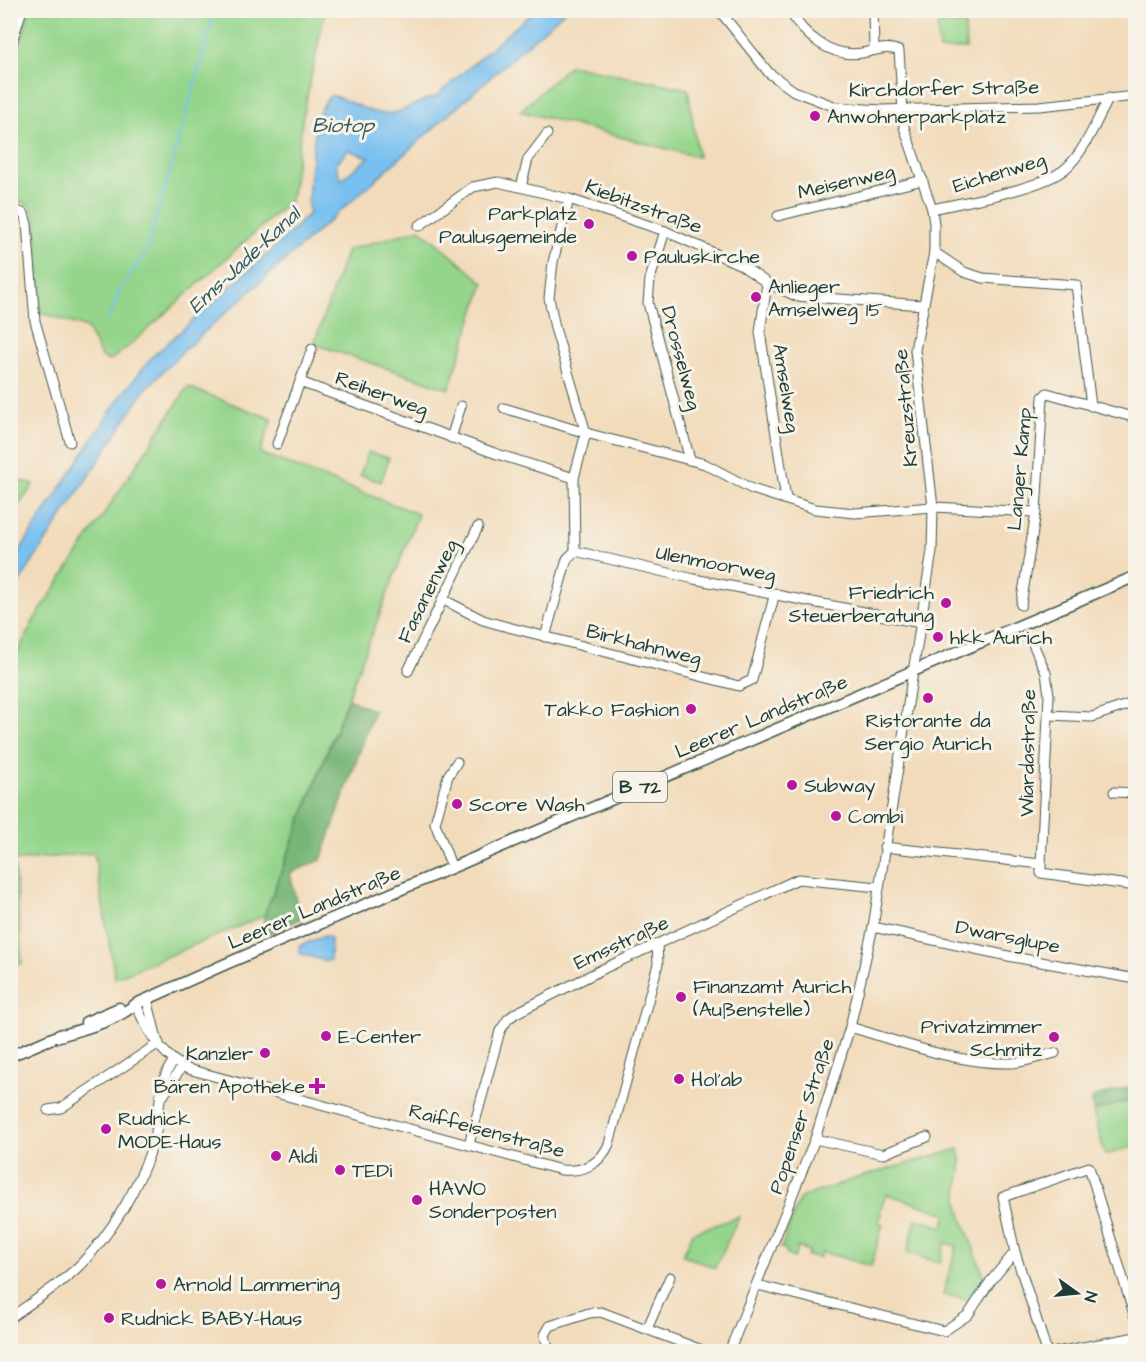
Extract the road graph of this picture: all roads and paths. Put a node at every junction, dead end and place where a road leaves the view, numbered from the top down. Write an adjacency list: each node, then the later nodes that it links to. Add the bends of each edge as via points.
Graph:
1 (22, 10): 5 (street)
2 (719, 10): 9 (street, Kirchdorfer Straße, via 759,63 794,91 844,108)
3 (789, 10): 6 (street, via 806,34 823,45 850,53)
4 (873, 10): 6 (street)
5 (10, 48)
6 (874, 49): 9 (street, Kreuzstraße, via 899,51)
7 (1136, 96): 8 (street, Kirchdorfer Straße)
8 (1109, 99): 9 (street, Kirchdorfer Straße, via 1039,106); 15 (street, Eichenweg, via 1071,162 1056,175)
9 (902, 110): 11 (street, Kreuzstraße)
10 (547, 134): 12 (street, via 528,159)
11 (922, 180): 15 (street, Kreuzstraße); 16 (street, Meisenweg)
12 (521, 187): 13 (street, Kiebitzstraße); 17 (street, Kiebitzstraße, via 498,182 473,187)
13 (569, 199): 18 (street, Kiebitzstraße); 28 (street, via 553,262 549,298)
14 (10, 208): 30 (street, via 24,214 27,224 35,321)
15 (932, 209): 19 (street, Kreuzstraße)
16 (778, 216)
17 (420, 226)
18 (665, 231): 20 (street, Kiebitzstraße, via 741,265); 32 (street, Drosselweg, via 650,279 648,303)
19 (934, 252): 21 (street, Kreuzstraße); 25 (street, via 964,272 983,278 1076,285)
20 (767, 283): 21 (street, Kiebitzstraße, via 796,297); 34 (street, Amselweg, via 760,332)
21 (923, 305): 35 (street, Kreuzstraße, via 916,362)
22 (312, 349): 23 (street)
23 (300, 382): 29 (street, Reiherweg); 31 (street)
24 (461, 406): 29 (street)
25 (1091, 406): 27 (street, Langer Kamp); 36 (street, Langer Kamp, via 1047,393 1043,397)
26 (504, 408): 28 (street)
27 (1136, 418)
28 (586, 434): 32 (street); 33 (street)
29 (451, 438): 33 (street, Reiherweg)
30 (70, 441)
31 (277, 444)
32 (690, 460): 34 (street, via 752,489)
33 (574, 478): 38 (street)
34 (786, 499): 35 (street, via 835,513)
35 (933, 507): 36 (street); 43 (street, Kreuzstraße, via 932,551)
36 (1036, 512): 42 (street, Langer Kamp)
37 (478, 527): 41 (street, Fasanenweg)
38 (575, 551): 40 (street, Ulenmoorweg); 44 (street, via 567,559)
39 (1136, 576): 47 (main road, Leerer Landstraße / B 72)
40 (775, 593): 43 (street, Ulenmoorweg); 44 (street, Birkhahnweg, via 752,680 739,686)
41 (442, 600): 44 (street, Birkhahnweg, via 483,620); 46 (street, Fasanenweg)
42 (1021, 605)
43 (921, 623): 47 (street, Kreuzstraße)
44 (545, 637)
45 (1033, 644): 49 (street, Wiardastraße, via 1046,674)
46 (408, 671)
47 (913, 671): 53 (street, Popenser Straße); 55 (main road, Leerer Landstraße / B 72)
48 (1136, 702): 49 (street, via 1092,717)
49 (1049, 716): 54 (street, Wiardastraße)
50 (457, 762): 55 (street, via 448,776 435,823)
51 (1114, 792): 52 (street)
52 (1136, 793)
53 (884, 847): 54 (street); 57 (street, Popenser Straße)
54 (1041, 864): 56 (street, via 1041,873)
55 (452, 868): 61 (main road, Leerer Landstraße / B 72)
56 (1136, 886)
57 (878, 887): 58 (street, Popenser Straße); 59 (street, Emsstraße, via 798,879)
58 (873, 927): 60 (street, Dwarsglupe); 62 (street, Popenser Straße)
59 (657, 944): 70 (street, Emsstraße, via 508,1019 500,1031); 70 (street, Raiffeisenstraße, via 658,964 609,1144 600,1158 578,1170 561,1170)
60 (1136, 979)
61 (142, 1001): 63 (street, via 146,1027); 65 (main road, Leerer Landstraße / B 72, via 102,1014)
62 (850, 1027): 64 (street, via 988,1062 1012,1063); 69 (street, Popenser Straße)
63 (158, 1041): 66 (street); 67 (street, via 61,1108)
64 (1055, 1053)
65 (10, 1056)
66 (178, 1064): 70 (street, Raiffeisenstraße); 74 (street, via 162,1098 153,1144 109,1233 79,1266)
67 (48, 1110)
68 (927, 1137): 69 (street, via 883,1154)
69 (815, 1139): 73 (street, Popenser Straße)
70 (469, 1144)
71 (1015, 1252): 73 (street, via 968,1315 944,1331); 75 (street, via 1003,1197 1089,1167); 81 (street)
72 (670, 1277): 76 (street)
73 (757, 1285): 80 (street, Popenser Straße)
74 (10, 1318)
75 (1136, 1321)
76 (647, 1329): 78 (street, via 601,1312 589,1313 550,1326 545,1335); 79 (street)
77 (1136, 1337): 82 (street)
78 (549, 1352)
79 (707, 1352)
80 (729, 1352)
81 (1047, 1352)
82 (1057, 1352)

